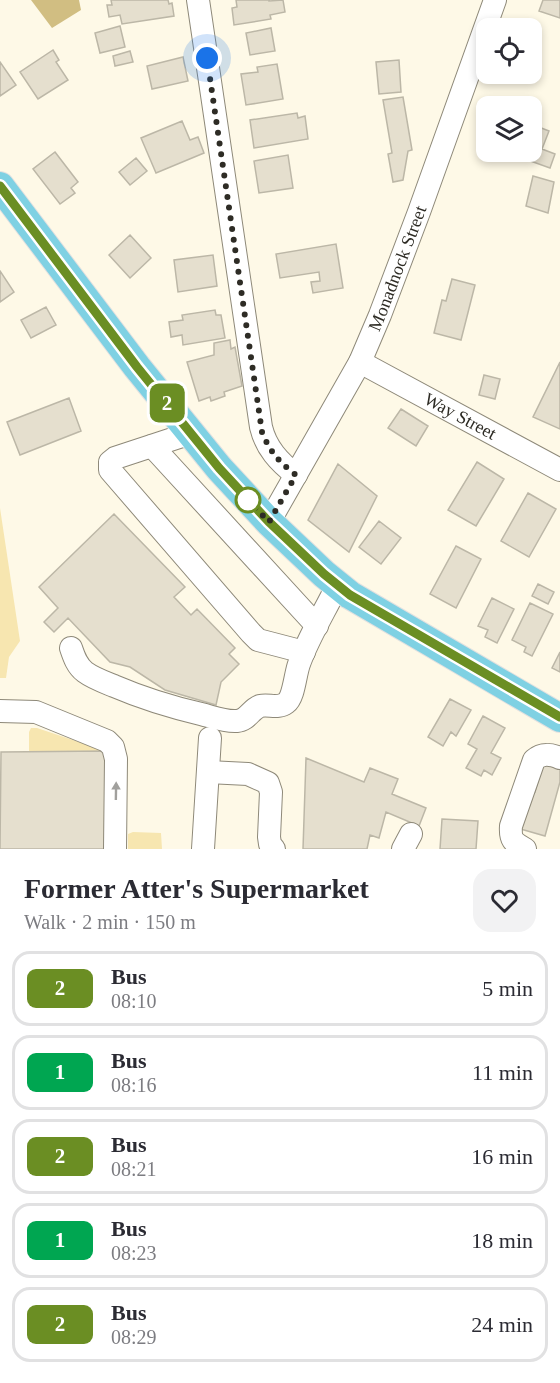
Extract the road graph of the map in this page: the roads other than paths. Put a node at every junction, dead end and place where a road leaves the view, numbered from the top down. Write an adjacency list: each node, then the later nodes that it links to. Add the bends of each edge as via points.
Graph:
1 (198, 0): 8 (street, via 262,432 281,464)
2 (495, 0): 4 (street, Monadnock Street)
3 (0, 186): 5 (main road)
4 (360, 362): 7 (street, Way Street); 8 (street, Monadnock Street)
5 (191, 433): 6 (street); 9 (main road)
6 (152, 446): 11 (street); 13 (street, via 115,458 110,462 113,475 258,640)
7 (560, 470)
8 (296, 475): 9 (street, Monadnock Street)
9 (269, 522): 10 (main road)
10 (337, 586): 11 (street); 15 (main road)
11 (317, 626): 13 (street)
12 (71, 648): 13 (street, via 78,665 101,681 165,706 229,721 247,718 262,706 286,703 292,697)
13 (304, 652)
14 (0, 711): 19 (street, one-way to 14, via 113,747 36,712)
15 (560, 717)
16 (210, 738): 18 (street)
17 (560, 758): 22 (street, via 539,755 534,760 511,825 515,843)
18 (208, 772): 20 (street); 21 (street, via 248,774 268,783 269,837)
19 (115, 849)
20 (203, 849)
21 (274, 849)
22 (525, 849)

